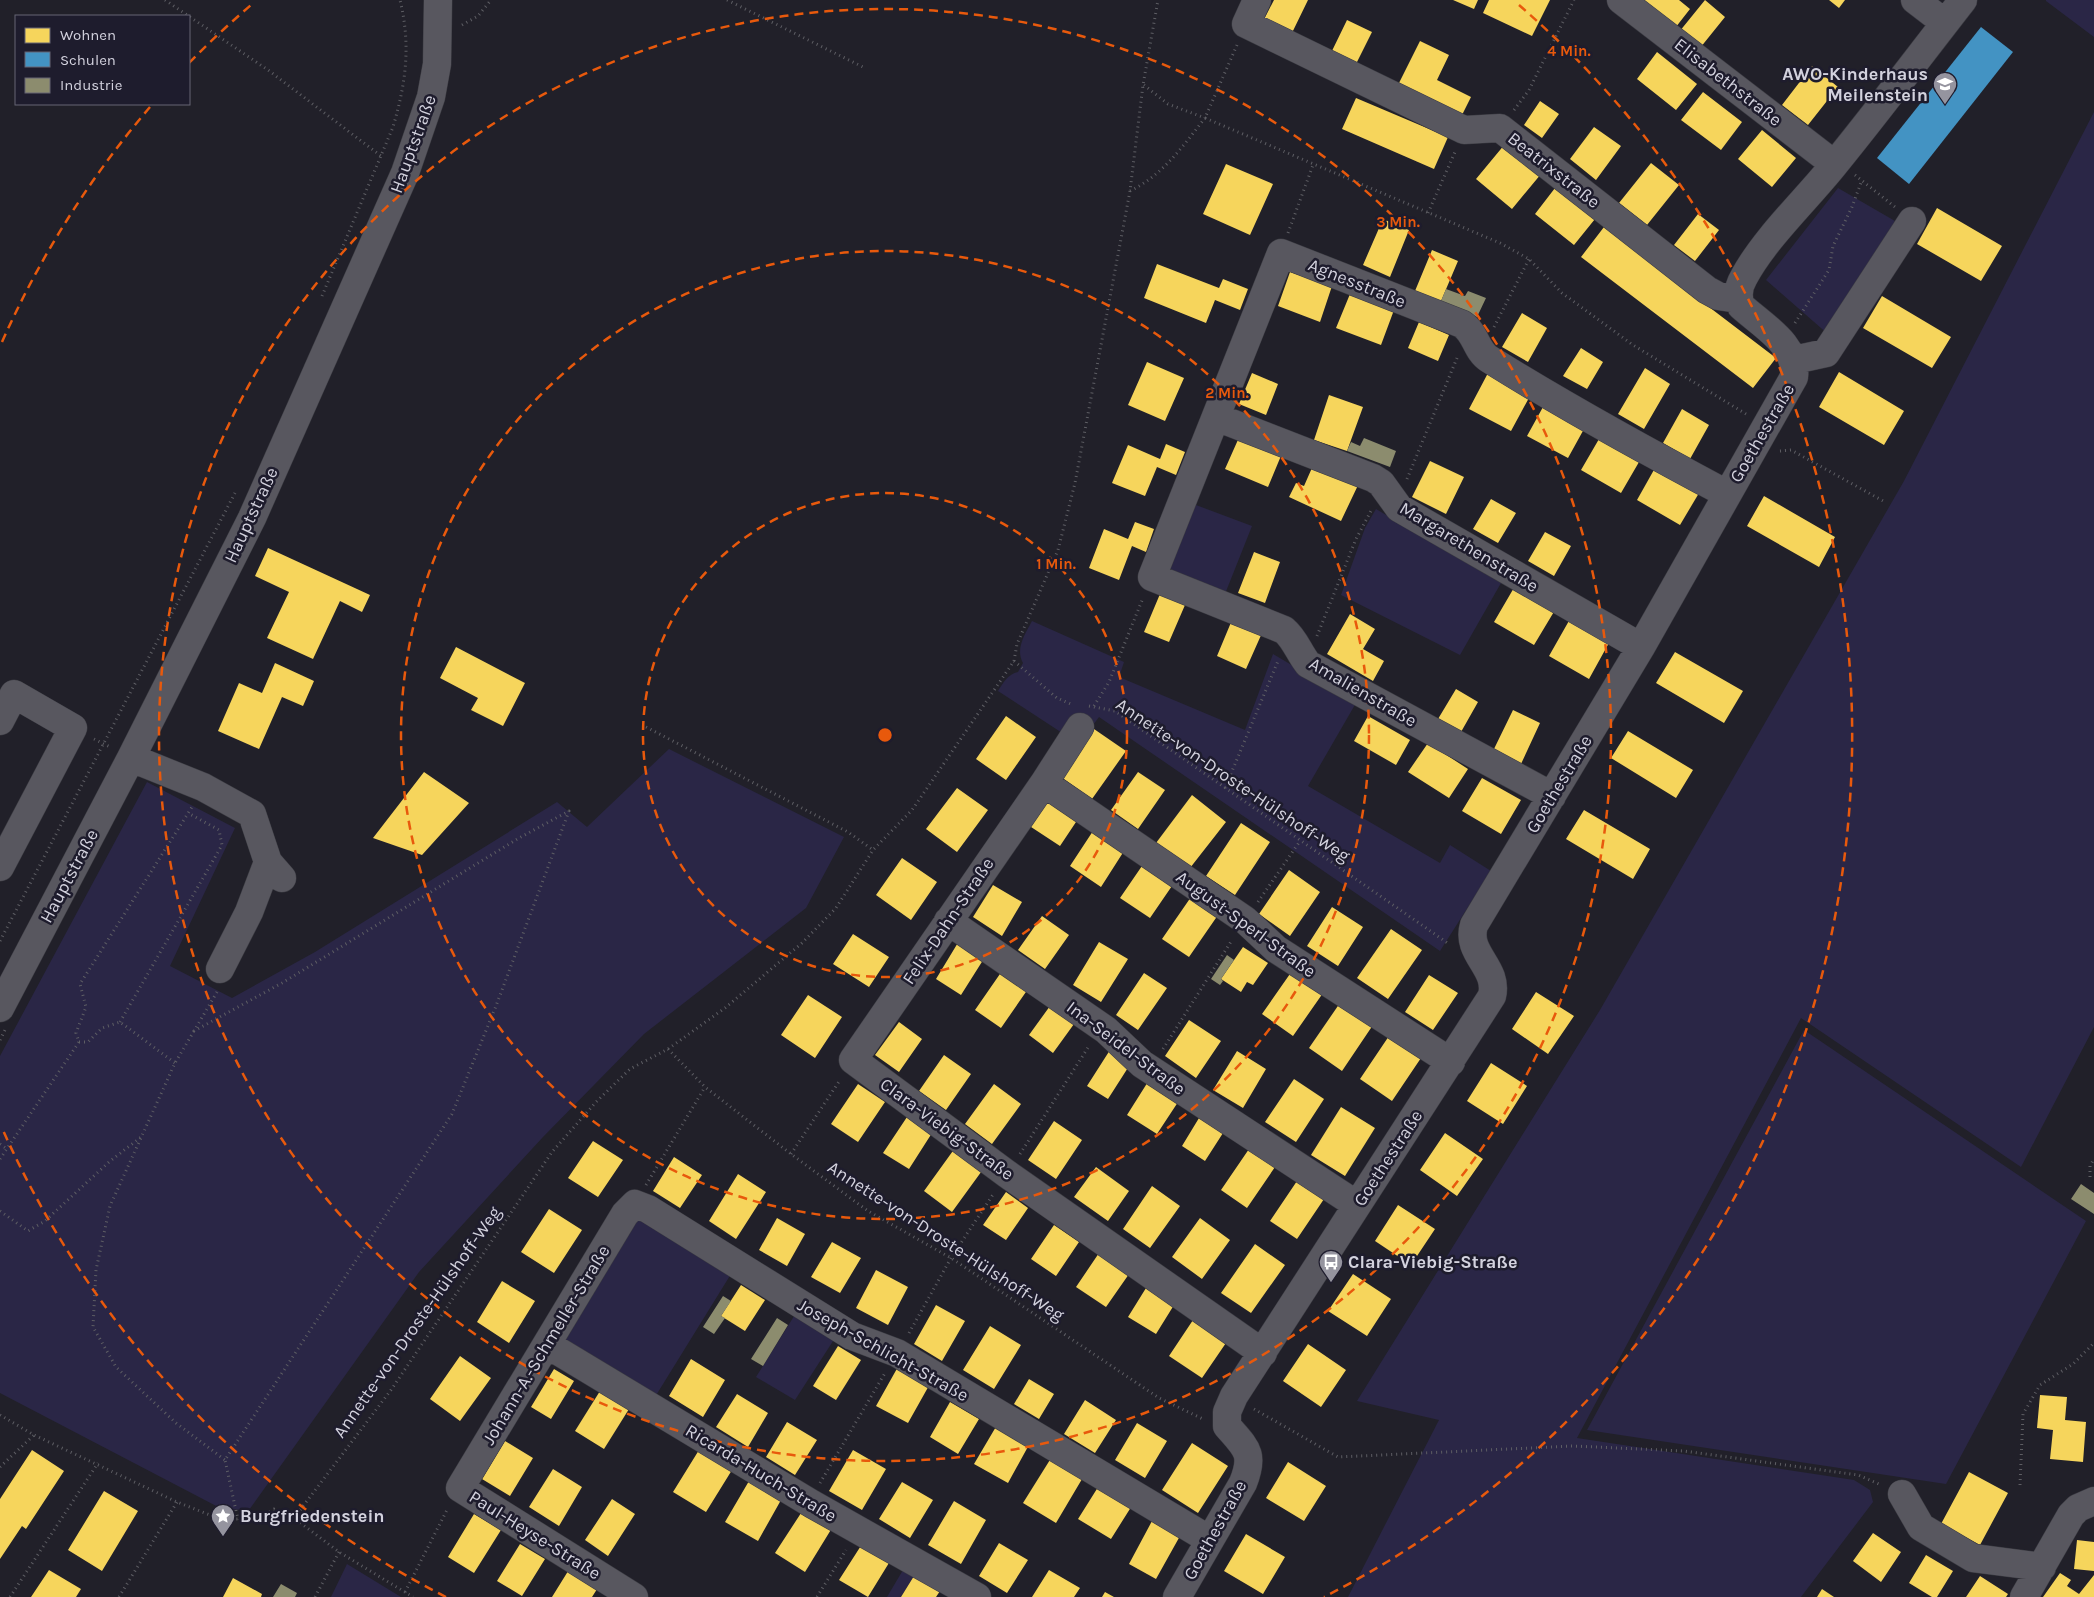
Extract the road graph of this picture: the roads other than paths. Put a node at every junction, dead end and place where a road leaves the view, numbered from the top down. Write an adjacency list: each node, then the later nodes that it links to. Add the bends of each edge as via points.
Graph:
1 (438, 0): 16 (street, Hauptstraße, via 437,64 431,97 405,173 252,518)
2 (1621, 0): 7 (street, Elisabethstraße)
3 (1915, 0): 6 (street)
4 (1963, 0): 6 (street)
5 (1251, 12): 9 (street, Beatrixstraße, via 1464,130 1500,128 1707,290 1718,296)
6 (1945, 23): 7 (street)
7 (1834, 164): 9 (street, via 1753,264 1744,278)
8 (1912, 221): 10 (street, via 1826,353)
9 (1738, 299): 10 (street, via 1741,306)
10 (1787, 350): 12 (street, Goethestraße, via 1794,377)
11 (1216, 417): 12 (street, Agnesstraße, via 1281,253 1462,324 1470,329 1486,358 1634,445); 13 (street, Margarethenstraße, via 1373,478 1382,483 1399,508); 18 (street, Amalienstraße, via 1152,577 1284,630 1308,664)
12 (1727, 494): 13 (street, Goethestraße)
13 (1641, 647): 18 (street, Goethestraße)
14 (1087, 716): 17 (street, Felix-Dahn-Straße)
15 (0, 721): 19 (street, via 14,694 73,728)
16 (130, 758): 21 (street, via 202,787 252,814 275,870 248,912); 22 (street, Hauptstraße)
17 (1044, 783): 20 (street, Felix-Dahn-Straße); 24 (street, August-Sperl-Straße, via 1245,920 1276,949)
18 (1552, 796): 24 (street, Goethestraße, via 1474,925 1471,940 1489,969 1494,988)
19 (0, 867)
20 (948, 921): 23 (street, Felix-Dahn-Straße); 26 (street, Ina-Seidel-Straße, via 1106,1030 1150,1069)
21 (219, 981)
22 (0, 1008)
23 (853, 1060): 28 (street, Clara-Viebig-Straße, via 1007,1174)
24 (1451, 1062): 26 (street, Goethestraße)
25 (634, 1204): 27 (street, Johann-A.-Schmeller-Straße); 32 (street, Joseph-Schlicht-Straße, via 648,1209 852,1336 897,1353)
26 (1357, 1204): 28 (street, Goethestraße)
27 (548, 1345): 29 (street, Johann-A.-Schmeller-Straße); 35 (street, Ricarda-Huch-Straße, via 812,1504)
28 (1263, 1352): 32 (street, Goethestraße, via 1226,1412 1227,1426 1246,1444 1248,1471)
29 (460, 1488): 34 (street, Paul-Heyse-Straße)
30 (1902, 1494): 33 (street, via 1921,1527 1973,1558)
31 (2094, 1501): 33 (street, via 2071,1515)
32 (1210, 1540): 36 (street, Goethestraße)
33 (2042, 1567): 37 (street)
34 (634, 1597)
35 (976, 1597)
36 (1177, 1597)
37 (2024, 1597)

